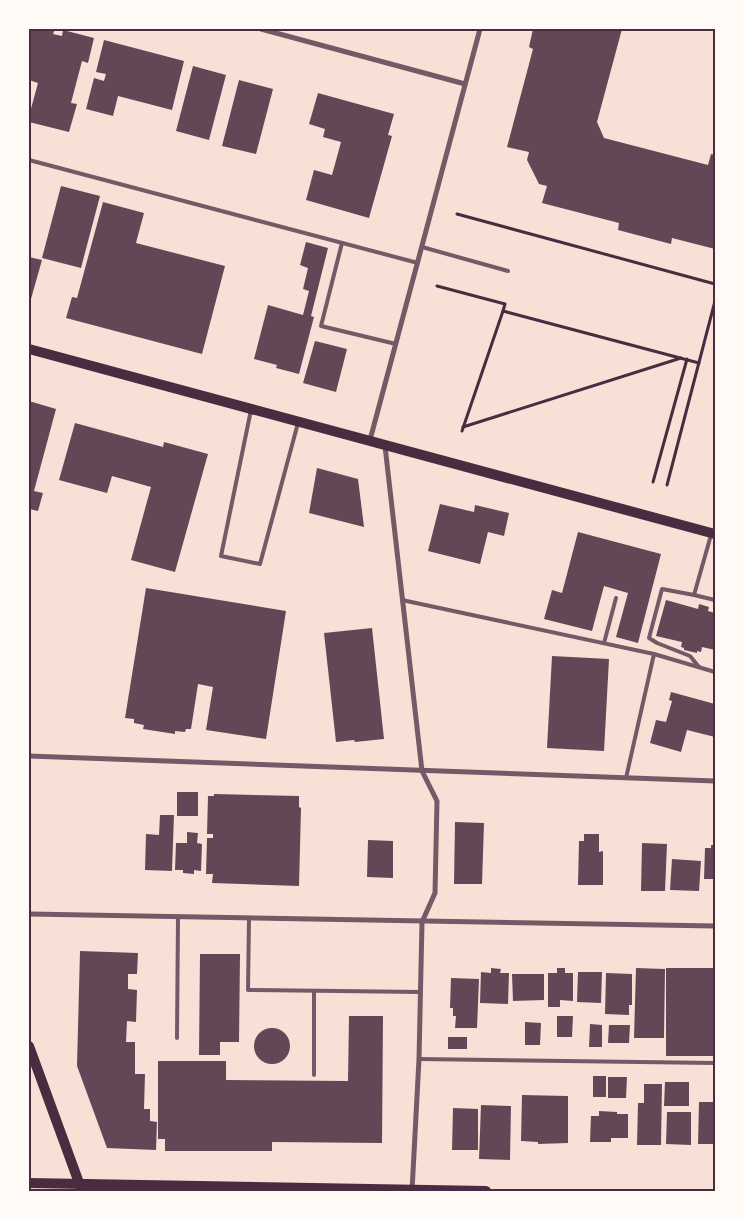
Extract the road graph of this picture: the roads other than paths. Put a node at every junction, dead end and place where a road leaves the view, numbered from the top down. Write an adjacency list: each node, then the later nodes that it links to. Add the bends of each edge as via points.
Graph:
1 (261, 29): 3 (street)
2 (480, 29): 3 (street)
3 (465, 84): 6 (street)
4 (29, 160): 5 (lane)
5 (342, 243): 7 (lane); 9 (lane, via 321,326)
6 (422, 247): 7 (street); 8 (lane)
7 (418, 263): 9 (street)
8 (508, 271)
9 (396, 344): 13 (street)
10 (29, 349): 11 (main road)
11 (252, 408): 12 (main road); 12 (lane, via 221,556 260,564)
12 (299, 421): 13 (main road)
13 (370, 440): 14 (main road)
14 (384, 444): 15 (main road); 18 (street)
15 (713, 533): 16 (lane)
16 (694, 594): 19 (lane); 22 (lane, via 662,589 650,638 690,656)
17 (616, 598): 20 (lane)
18 (402, 600): 20 (lane); 25 (street)
19 (715, 600)
20 (604, 643): 21 (lane)
21 (654, 654): 22 (lane); 26 (lane)
22 (698, 667): 23 (lane)
23 (715, 672)
24 (29, 756): 25 (street)
25 (422, 770): 26 (street); 31 (street, via 437,801 435,893)
26 (626, 778): 27 (street)
27 (715, 781)
28 (29, 914): 29 (street)
29 (178, 917): 30 (street); 35 (lane)
30 (249, 918): 31 (street); 33 (lane, via 248,990)
31 (422, 922): 32 (street); 34 (street)
32 (715, 926)
33 (314, 991): 34 (lane); 41 (lane)
34 (421, 992): 38 (street)
35 (177, 1038)
36 (29, 1046): 37 (main road)
37 (33, 1057): 40 (main road); 43 (main road)
38 (419, 1059): 39 (lane); 44 (street)
39 (715, 1063)
40 (29, 1069)
41 (314, 1075)
42 (29, 1184): 43 (main road)
43 (81, 1188): 44 (main road)
44 (412, 1190): 45 (main road)
45 (486, 1191)

